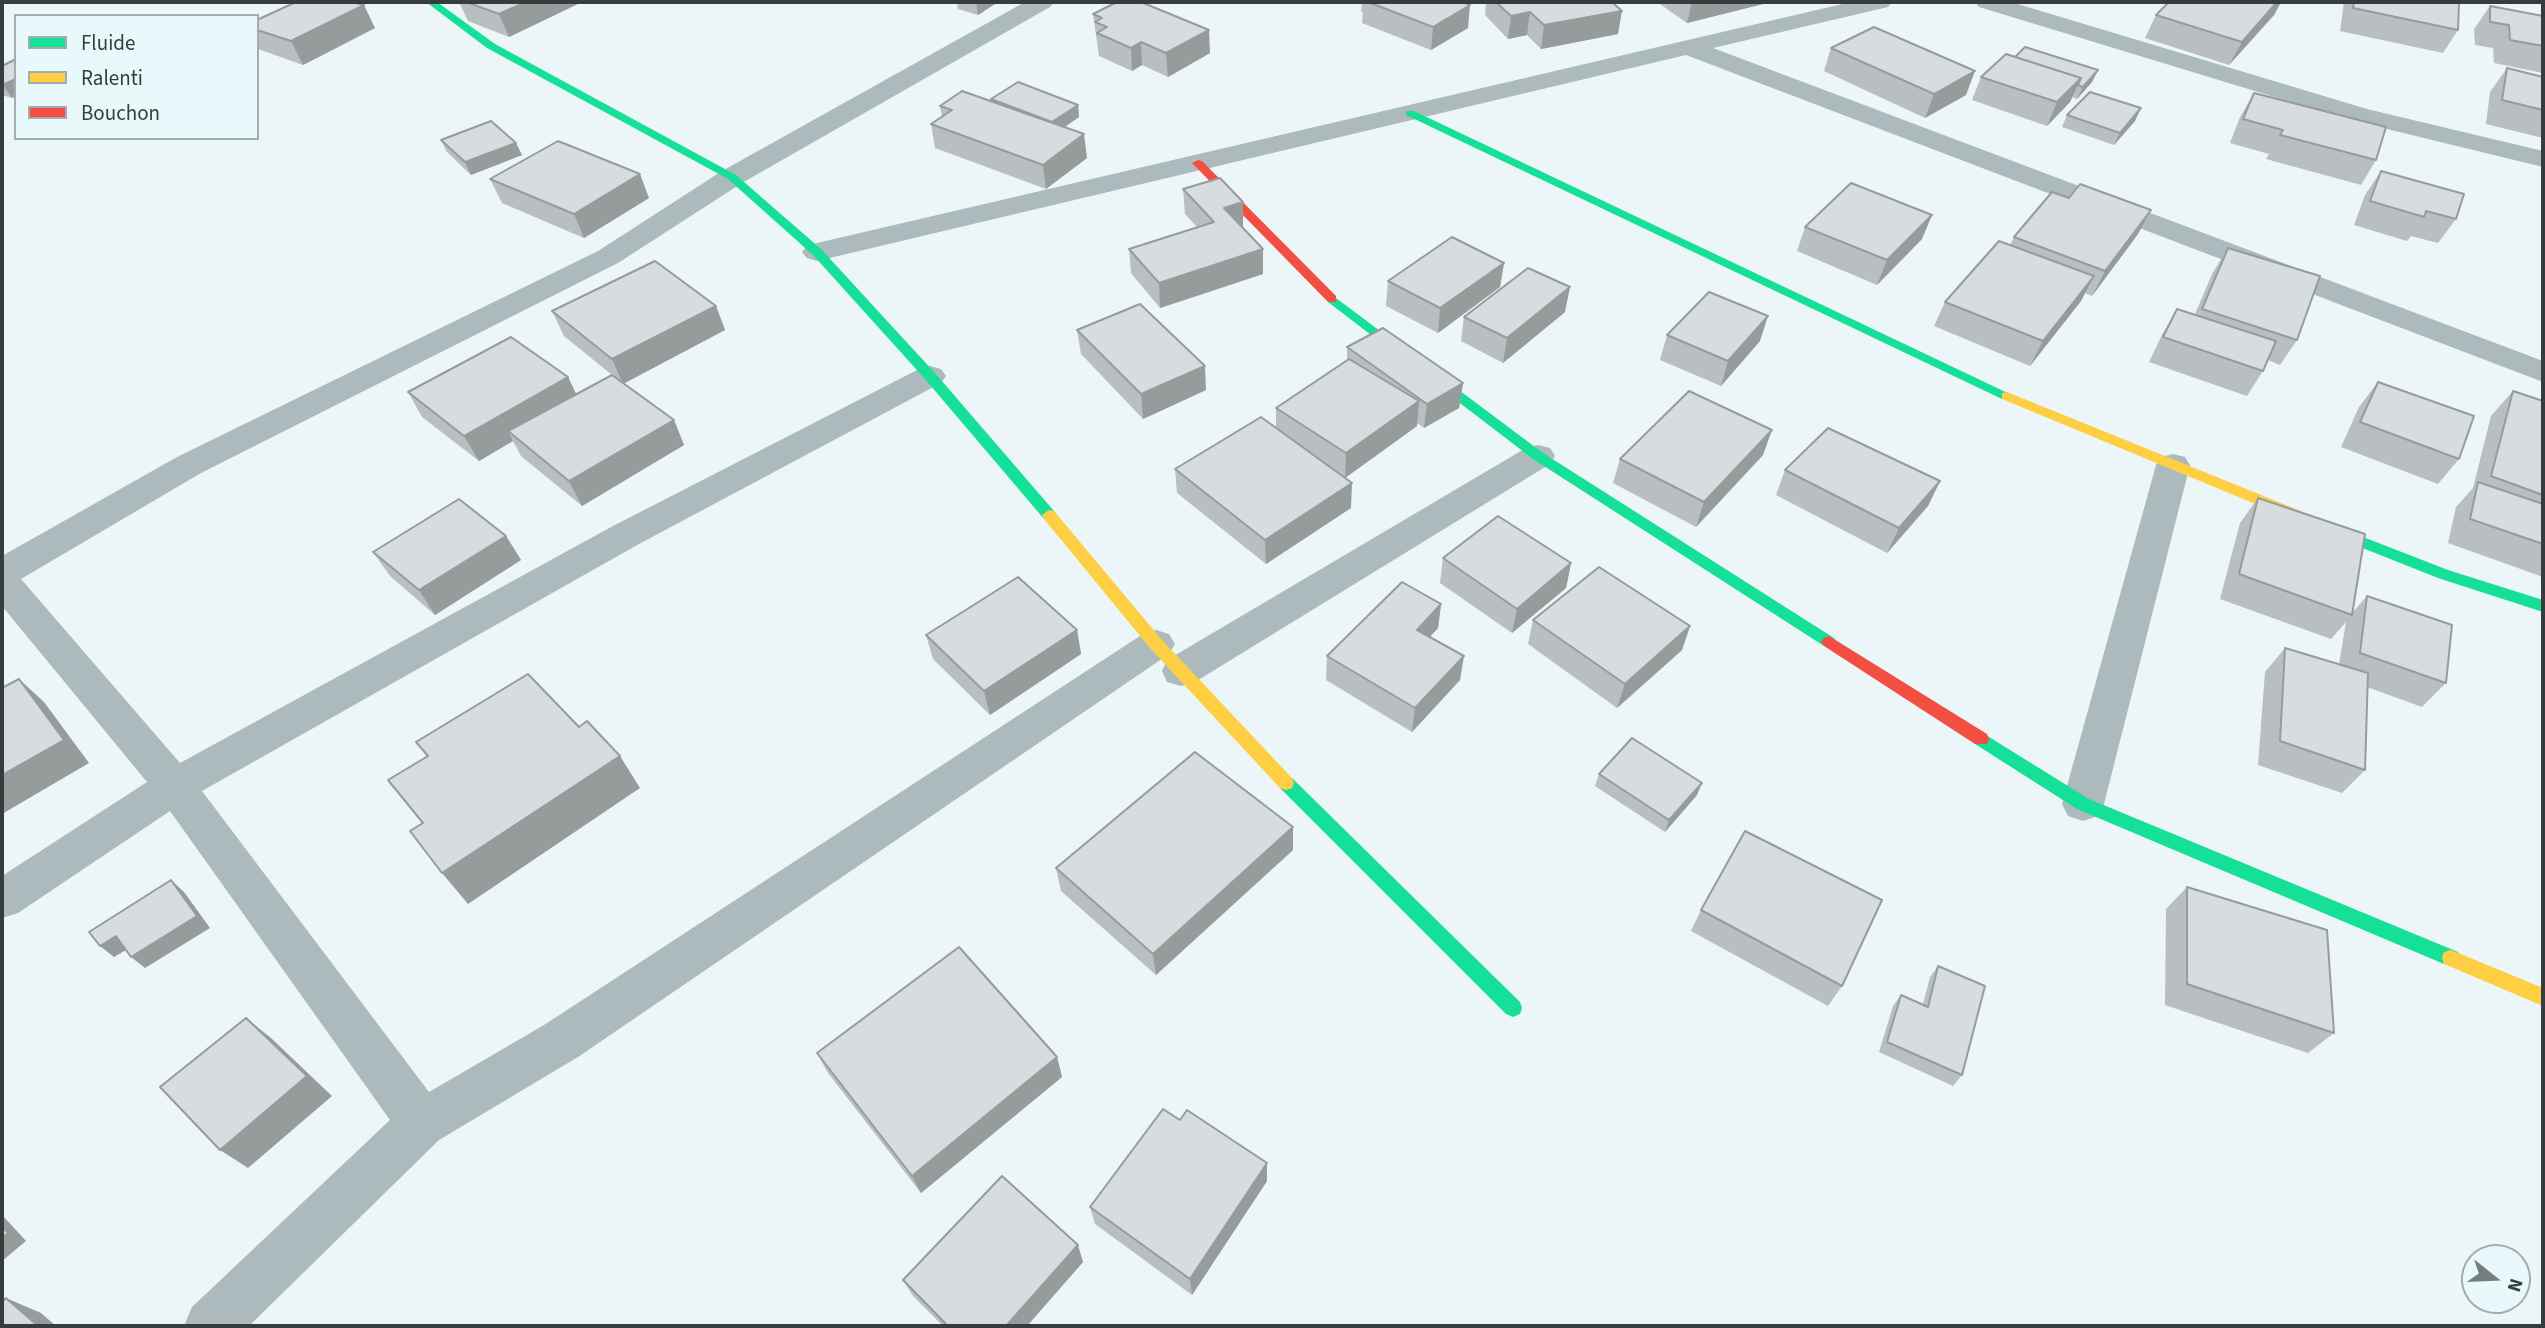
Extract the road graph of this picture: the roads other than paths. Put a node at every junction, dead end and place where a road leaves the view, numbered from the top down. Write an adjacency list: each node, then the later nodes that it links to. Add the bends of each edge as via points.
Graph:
1 (431, 2): 9 (street, via 491,46)
2 (1042, 2): 9 (street)
3 (1880, 2): 5 (street)
4 (1987, 2): 7 (street, via 2359,115)
5 (1687, 47): 6 (street); 11 (street)
6 (1410, 113): 8 (street); 14 (street, via 2041,412)
7 (2543, 159)
8 (1198, 163): 10 (street); 13 (street, via 1326,294)
9 (732, 177): 10 (street); 15 (street, via 608,257 189,465)
10 (817, 252): 12 (street)
11 (2543, 372)
12 (930, 376): 18 (street); 19 (street, via 626,535)
13 (1538, 456): 18 (street); 20 (street)
14 (2172, 465): 17 (street, via 2443,574); 20 (street)
15 (2, 573)
16 (2, 582): 19 (street)
17 (2543, 606)
18 (1168, 657): 23 (street, via 1322,821); 24 (street, via 561,1041)
19 (175, 786): 21 (street); 24 (street)
20 (2083, 803): 22 (street)
21 (2, 899)
22 (2543, 997)
23 (1513, 1008)
24 (422, 1123): 25 (street)
25 (211, 1326)

